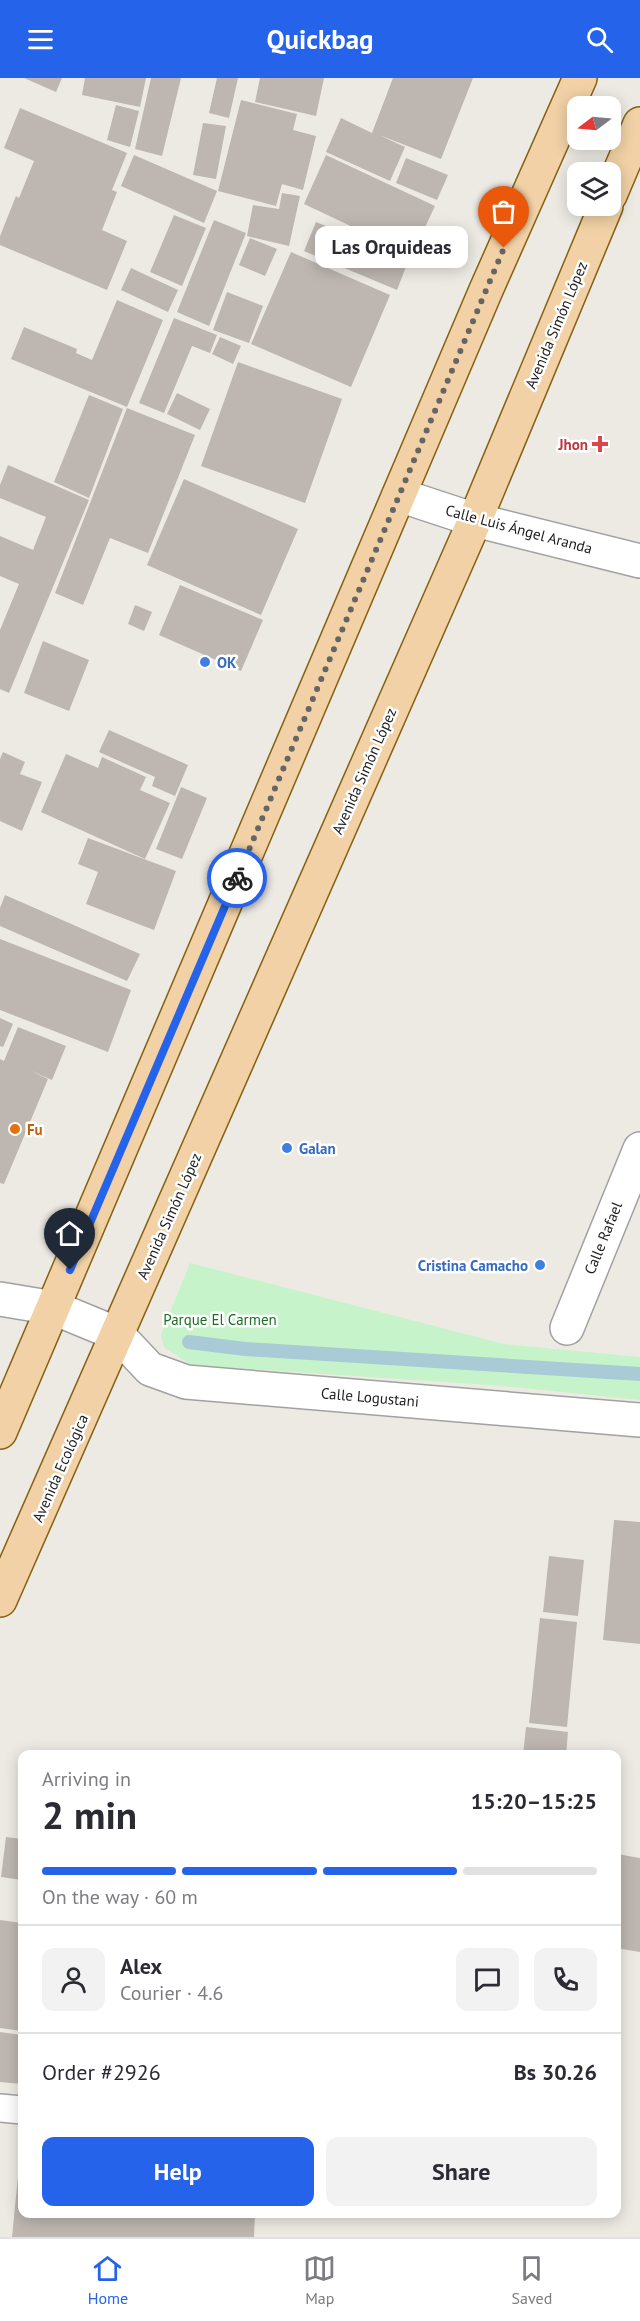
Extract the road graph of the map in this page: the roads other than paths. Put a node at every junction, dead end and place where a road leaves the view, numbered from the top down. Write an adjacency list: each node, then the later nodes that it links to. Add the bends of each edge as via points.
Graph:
1 (580, 78): 5 (main road)
2 (640, 124): 3 (main road)
3 (621, 169)
4 (602, 216): 6 (main road, Avenida Simón López)
5 (399, 495): 6 (street, Calle Luis Ángel Aranda); 10 (main road)
6 (475, 520): 7 (street, Calle Luis Ángel Aranda); 12 (main road, Avenida Simón López)
7 (640, 561)
8 (640, 1149): 11 (street, Calle Rafael)
9 (0, 1299): 10 (street)
10 (54, 1308): 12 (street); 14 (main road)
11 (567, 1328)
12 (117, 1334): 13 (street, Calle Logustani, via 150,1369 186,1382); 15 (main road, Avenida Ecológica)
13 (640, 1420)
14 (0, 1432)
15 (0, 1600)
16 (0, 2108): 17 (lane)
17 (18, 2110)

